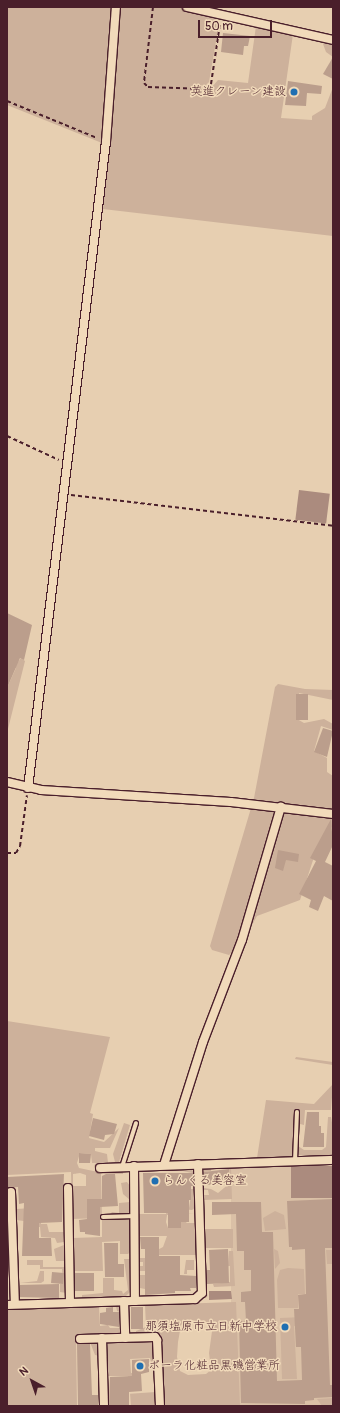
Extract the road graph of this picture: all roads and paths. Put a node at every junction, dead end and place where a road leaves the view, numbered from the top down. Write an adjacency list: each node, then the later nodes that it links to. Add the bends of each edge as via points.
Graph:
1 (116, 7): 7 (street)
2 (153, 7): 4 (path, via 144,83 148,87 206,89 211,84)
3 (187, 7): 4 (street)
4 (222, 15): 5 (street)
5 (333, 40)
6 (7, 101): 7 (path)
7 (106, 142): 9 (street)
8 (7, 436): 9 (path)
9 (69, 464): 10 (street)
10 (65, 494): 11 (path); 13 (street)
11 (333, 526)
12 (7, 782): 13 (street)
13 (28, 788): 14 (street); 16 (path, via 20,846 16,853)
14 (281, 807): 15 (street); 22 (street, via 242,940 203,1042)
15 (333, 814)
16 (7, 853)
17 (298, 1112): 20 (lane)
18 (136, 1123): 24 (lane)
19 (333, 1160): 20 (street)
20 (295, 1161): 21 (street)
21 (198, 1164): 22 (street); 31 (street, via 202,1293 195,1299)
22 (164, 1165): 23 (street)
23 (134, 1166): 24 (street); 28 (street)
24 (122, 1167): 25 (street)
25 (100, 1168)
26 (68, 1188): 32 (street)
27 (10, 1192): 33 (street)
28 (135, 1216): 29 (lane); 31 (street)
29 (103, 1217)
30 (124, 1301): 31 (street); 32 (street); 35 (street)
31 (135, 1301)
32 (70, 1303): 33 (street)
33 (11, 1304)
34 (102, 1338): 35 (street); 36 (street); 37 (street)
35 (125, 1338): 38 (street, via 155,1337 157,1340)
36 (80, 1339)
37 (104, 1406)
38 (160, 1406)

